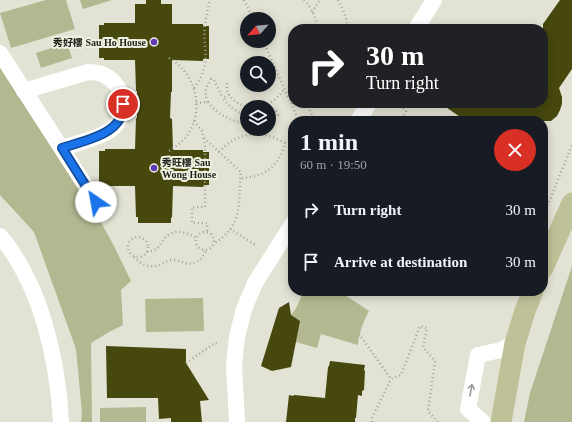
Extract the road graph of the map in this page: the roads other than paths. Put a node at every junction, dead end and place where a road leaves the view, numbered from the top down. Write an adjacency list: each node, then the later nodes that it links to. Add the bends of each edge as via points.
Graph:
1 (434, 0): 2 (street)
2 (419, 24)
3 (0, 53): 4 (street)
4 (24, 91): 5 (street); 5 (street, via 88,72 99,73 116,84 123,104 117,124 100,135)
5 (62, 148): 6 (street)
6 (96, 202)
7 (572, 204): 10 (main road)
8 (0, 236): 13 (street, via 23,269 45,324 60,398)
9 (288, 243): 14 (street, via 255,283 244,309 234,365)
10 (548, 254)
11 (531, 296): 12 (main road)
12 (515, 343): 15 (street, one-way to 12, via 468,410 478,356); 16 (main road)
13 (61, 422)
14 (238, 422)
15 (483, 422)
16 (500, 422)

